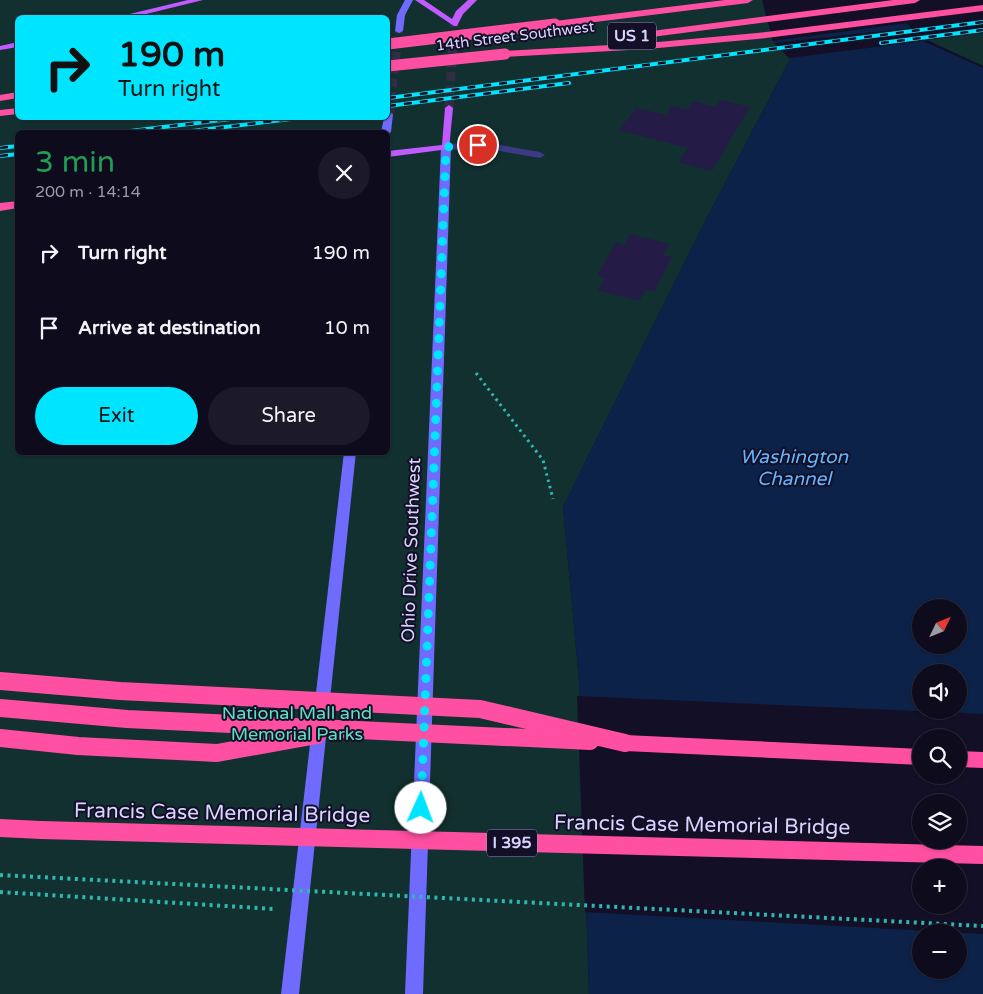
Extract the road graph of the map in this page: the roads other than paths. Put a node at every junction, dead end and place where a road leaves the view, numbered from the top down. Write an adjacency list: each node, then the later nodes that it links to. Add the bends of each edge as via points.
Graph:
1 (199, 0): 9 (main road)
2 (409, 0): 10 (street, via 401,16)
3 (419, 0): 4 (main road, via 454,24 459,13)
4 (473, 0)
5 (748, 0): 7 (highway, 14th Street Southwest / US 1)
6 (915, 0): 14 (highway, 14th Street Southwest / US 1)
7 (743, 1): 11 (highway, 14th Street Southwest / US 1, bridge)
8 (983, 8): 14 (highway, via 758,36)
9 (131, 15)
10 (399, 31)
11 (390, 44)
12 (15, 45): 13 (main road)
13 (0, 48)
14 (504, 54): 15 (highway, 14th Street Southwest / US 1, bridge)
15 (390, 66)
16 (15, 86): 17 (highway)
17 (0, 88)
18 (15, 96): 19 (highway)
19 (0, 98)
20 (449, 108): 23 (main road, Ohio Drive Southwest)
21 (15, 111): 22 (highway)
22 (0, 113)
23 (446, 147): 24 (main road); 25 (lane, via 482,145); 40 (street, Ohio Drive Southwest)
24 (390, 154)
25 (540, 154)
26 (15, 204): 27 (highway)
27 (0, 207)
28 (350, 455): 39 (street)
29 (0, 681): 33 (highway, bridge, via 120,691 480,708)
30 (0, 708): 31 (highway, bridge, via 127,719)
31 (341, 730): 32 (highway, bridge, via 217,753 78,746); 33 (highway, bridge)
32 (0, 738)
33 (625, 742): 34 (highway)
34 (912, 757)
35 (967, 759): 36 (highway)
36 (983, 760)
37 (0, 829): 38 (highway, Francis Case Memorial Bridge / I 395, bridge)
38 (983, 855)
39 (290, 994)
40 (414, 994)

